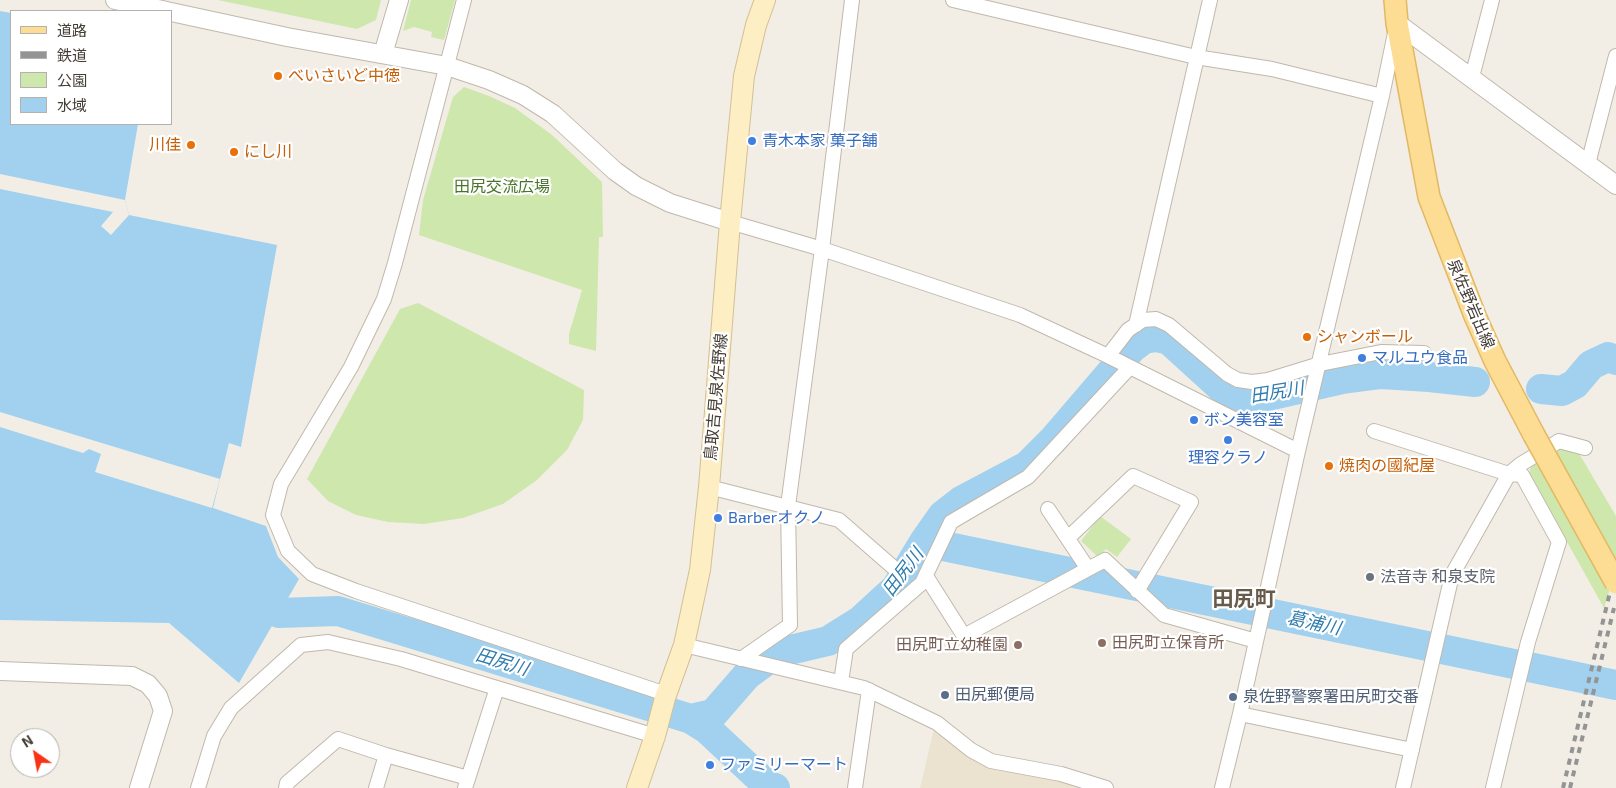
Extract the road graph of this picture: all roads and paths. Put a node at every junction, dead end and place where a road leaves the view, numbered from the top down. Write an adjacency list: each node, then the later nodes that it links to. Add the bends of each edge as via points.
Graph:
1 (116, 0): 11 (street)
2 (399, 0): 14 (street)
3 (464, 0): 17 (street)
4 (765, 0): 22 (main road, 鳥取吉見泉佐野線, via 744,76)
5 (852, 0): 23 (street)
6 (953, 0): 10 (street)
7 (1210, 0): 16 (street)
8 (1395, 0): 13 (main road, 泉佐野岩出線)
9 (1492, 0): 18 (street)
10 (971, 2): 16 (street)
11 (162, 10)
12 (172, 12): 14 (street)
13 (1397, 23): 18 (street); 19 (street); 40 (main road, 泉佐野岩出線, bridge, via 1429,197 1475,316 1495,361)
14 (383, 54): 17 (street)
15 (1616, 56): 20 (street)
16 (1196, 57): 19 (street, via 1272,69); 24 (street)
17 (447, 66): 22 (street, via 524,95 553,114 636,186 670,203); 49 (street, via 384,299 351,367 281,484 273,515 288,552 312,574)
18 (1472, 77): 20 (street)
19 (1382, 96): 27 (street)
20 (1588, 164): 21 (street)
21 (1616, 185)
22 (730, 222): 23 (street); 33 (main road, 鳥取吉見泉佐野線)
23 (822, 249): 26 (street, via 1020,315); 34 (street)
24 (1136, 325): 26 (street, via 1128,330); 27 (street, via 1143,320 1156,319 1169,326 1238,380 1268,380)
25 (1424, 354): 27 (street, via 1381,352)
26 (1108, 356): 28 (street)
27 (1320, 364): 31 (street)
28 (1130, 367): 31 (street); 39 (street, via 1028,477 951,522)
29 (1374, 431): 32 (street)
30 (1585, 448): 32 (street, via 1559,441)
31 (1298, 452): 42 (street)
32 (1509, 474): 52 (street, via 1452,575); 64 (street, via 1522,475 1559,542 1528,642)
33 (708, 487): 34 (street); 43 (main road, 鳥取吉見泉佐野線, via 700,570)
34 (788, 506): 37 (street, via 838,520); 44 (street, via 790,625)
35 (1048, 509): 36 (street)
36 (1068, 538): 38 (street); 41 (street, via 1133,476 1190,502)
37 (894, 568)
38 (1088, 569): 39 (street, via 964,636); 41 (street, via 1105,560)
39 (926, 576): 46 (street, via 846,649)
40 (1616, 584)
41 (1137, 590): 42 (street, via 1164,615)
42 (1256, 641): 50 (street)
43 (684, 645): 44 (street); 49 (main road, 鳥取吉見泉佐野線)
44 (741, 658): 46 (street)
45 (0, 671): 55 (street, via 132,676 148,684 158,696 163,711)
46 (841, 682): 48 (street)
47 (497, 688): 51 (street); 54 (street); 56 (street, via 401,659 328,642 302,645 231,708 214,736)
48 (869, 690): 60 (street); 61 (street, via 937,723 971,750 991,761 1061,774)
49 (666, 696): 51 (main road, 鳥取吉見泉佐野線)
50 (1240, 714): 52 (street); 62 (street)
51 (656, 729): 59 (main road, 鳥取吉見泉佐野線)
52 (1412, 750): 63 (street)
53 (386, 755): 54 (street); 57 (street, via 338,739); 58 (street)
54 (466, 783)
55 (139, 788)
56 (198, 788)
57 (286, 788)
58 (376, 788)
59 (637, 788)
60 (855, 788)
61 (1106, 788)
62 (1222, 788)
63 (1403, 788)
64 (1493, 788)

